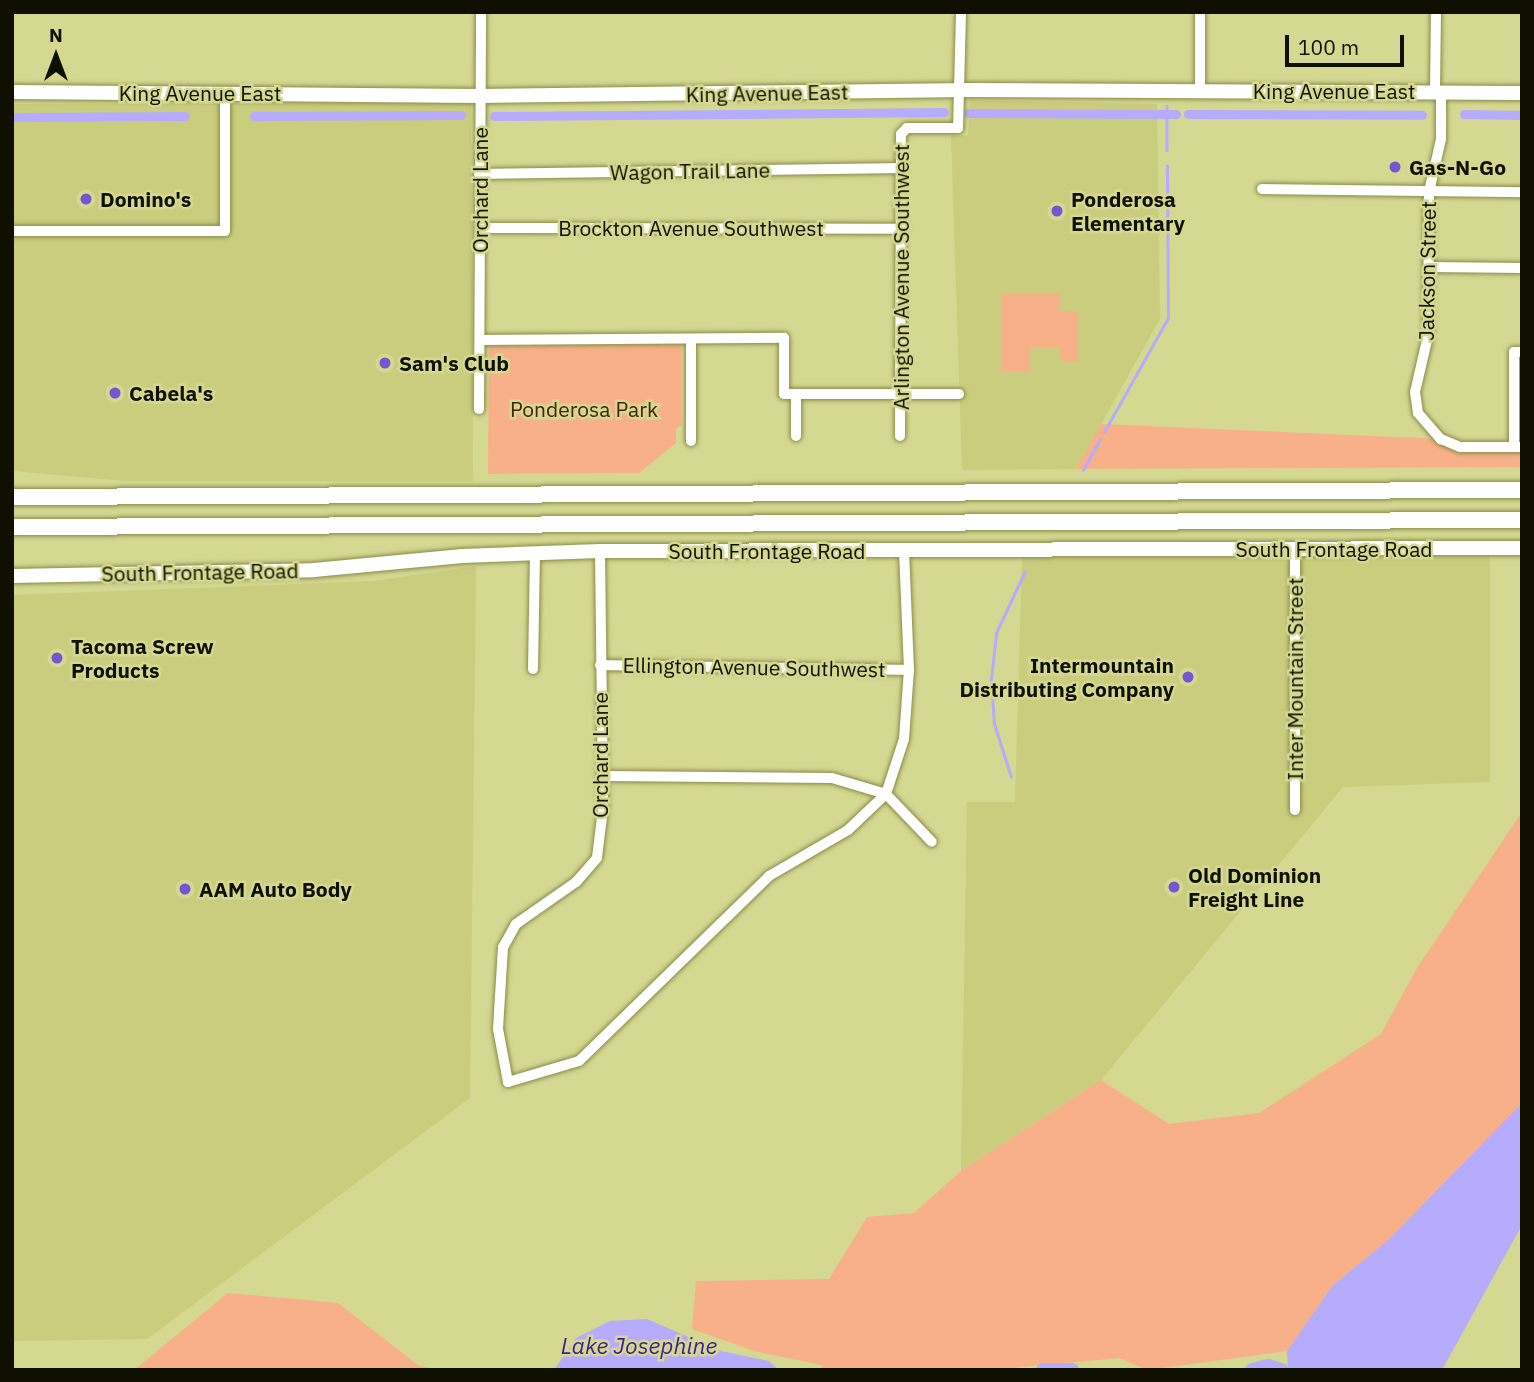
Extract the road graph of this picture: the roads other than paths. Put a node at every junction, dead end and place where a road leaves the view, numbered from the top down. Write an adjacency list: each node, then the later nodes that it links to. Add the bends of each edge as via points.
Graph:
1 (481, 12): 11 (street, Orchard Lane)
2 (961, 12): 6 (street)
3 (1200, 12): 5 (street)
4 (1436, 12): 8 (street, Jackson Street)
5 (1200, 90): 6 (main road, King Avenue East); 8 (main road, King Avenue East)
6 (958, 91): 11 (main road, King Avenue East); 12 (street, Arlington Avenue Southwest, via 958,128 907,128 901,134)
7 (12, 92): 10 (main road, King Avenue East)
8 (1438, 92): 9 (main road, King Avenue East); 15 (street, Jackson Street, via 1441,139)
9 (1522, 93)
10 (225, 94): 11 (main road, King Avenue East); 19 (street, via 225,231)
11 (480, 96): 13 (street, Orchard Lane)
12 (900, 168): 13 (street, Wagon Trail Lane); 18 (street, Arlington Avenue Southwest)
13 (479, 174): 17 (street, Orchard Lane)
14 (1262, 189): 15 (street)
15 (1429, 192): 16 (street); 20 (street, Jackson Street)
16 (1522, 192)
17 (480, 228): 18 (street, Brockton Avenue Southwest); 23 (street, Orchard Lane)
18 (902, 229): 26 (street, Arlington Avenue Southwest)
19 (12, 231)
20 (1429, 267): 21 (street); 32 (street, Jackson Street, via 1426,345 1415,392 1418,413 1441,439 1460,447)
21 (1522, 268)
22 (691, 339): 23 (street); 25 (street, via 784,338 784,394); 31 (street)
23 (480, 341): 28 (street, Orchard Lane)
24 (1518, 352): 32 (street)
25 (796, 394): 26 (street); 29 (street)
26 (901, 394): 27 (street); 30 (street, Arlington Avenue Southwest)
27 (959, 394)
28 (479, 409)
29 (796, 436)
30 (900, 436)
31 (691, 440)
32 (1518, 447)
33 (1522, 490): 35 (highway)
34 (12, 491): 35 (highway)
35 (64, 496): 36 (highway)
36 (12, 497)
37 (1522, 520): 38 (highway)
38 (12, 528)
39 (1522, 548): 40 (main road, South Frontage Road)
40 (1295, 549): 41 (main road, South Frontage Road); 50 (street, Inter Mountain Street)
41 (904, 550): 42 (main road, South Frontage Road); 47 (street)
42 (600, 551): 43 (main road, South Frontage Road); 45 (street, Orchard Lane)
43 (535, 553): 44 (main road, South Frontage Road, via 314,570); 46 (street)
44 (12, 576)
45 (600, 665): 47 (street, Ellington Avenue Southwest); 48 (street, Orchard Lane)
46 (533, 669)
47 (909, 670): 49 (street, via 904,739)
48 (602, 776): 49 (street, via 832,779); 49 (street, Orchard Lane, via 597,858 576,882 516,923 503,947 498,1029 500,1059 509,1082 579,1061 769,876 848,830)
49 (886, 793): 51 (street)
50 (1295, 810)
51 (932, 842)

